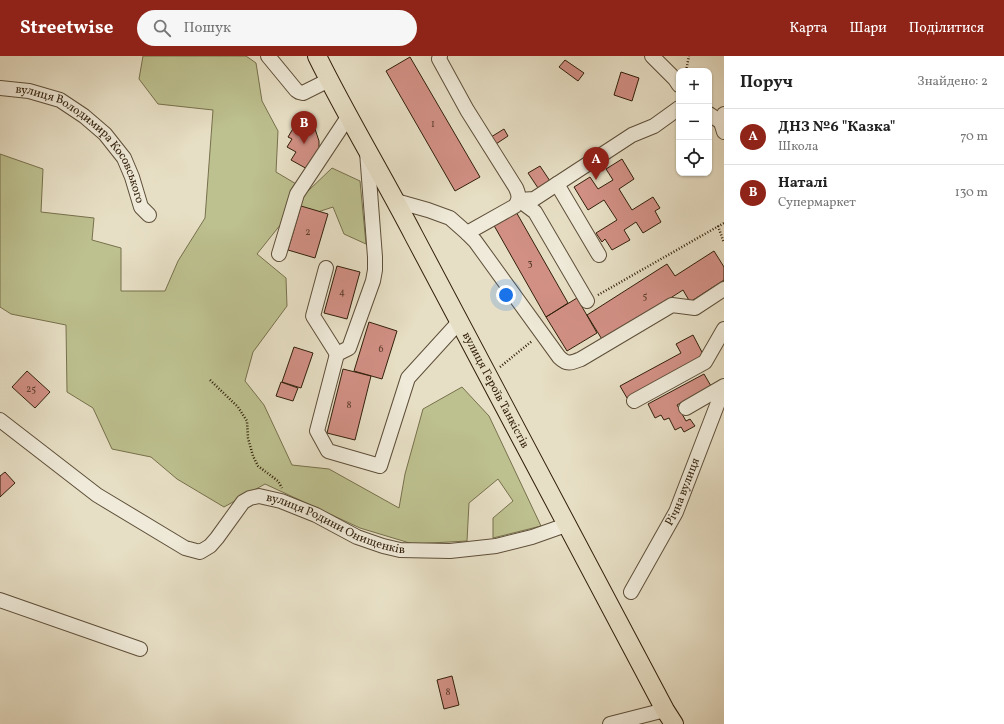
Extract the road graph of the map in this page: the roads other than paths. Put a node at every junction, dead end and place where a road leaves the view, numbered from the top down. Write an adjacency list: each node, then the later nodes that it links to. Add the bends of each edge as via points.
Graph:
1 (268, 56): 5 (street, via 299,92 303,93)
2 (317, 56): 5 (main road, вулиця Героїв Танкістів)
3 (440, 56): 14 (street, via 439,59 467,110 516,188)
4 (652, 56): 6 (street)
5 (329, 80): 10 (main road, вулиця Героїв Танкістів)
6 (676, 81)
7 (0, 88): 16 (street, вулиця Володимира Косовського, via 29,91 60,100 84,116 105,134 124,158 141,207)
8 (676, 110): 13 (street, via 654,126 632,135)
9 (712, 116): 11 (street)
10 (348, 117): 12 (main road, вулиця Героїв Танкістів); 18 (street, via 297,194)
11 (723, 123)
12 (366, 147): 15 (main road, вулиця Героїв Танкістів); 25 (street, via 375,270 349,348)
13 (557, 184): 14 (street, via 534,199); 19 (street)
14 (519, 200): 17 (street, via 515,206); 22 (street, via 535,212)
15 (396, 201): 17 (street, via 450,218); 23 (main road, вулиця Героїв Танкістів)
16 (149, 215)
17 (467, 233): 21 (street, via 563,362 570,363 581,359 672,305 695,308)
18 (279, 254)
19 (599, 255)
20 (326, 268): 25 (street, via 313,316)
21 (724, 289)
22 (587, 301)
23 (459, 322): 25 (street, via 408,378 380,466 328,451 317,431); 30 (main road, вулиця Героїв Танкістів)
24 (724, 329): 27 (street, via 705,362)
25 (337, 354)
26 (724, 387): 28 (street); 31 (street, Річна вулиця, via 676,512)
27 (634, 401)
28 (686, 408)
29 (0, 420): 30 (street, вулиця Родини Онищенків, via 97,495 185,548 200,552 217,538 243,502 259,496 281,501 316,515 357,537 400,550 450,551 496,546)
30 (566, 525): 34 (main road, вулиця Героїв Танкістів)
31 (631, 592)
32 (0, 600): 33 (street)
33 (140, 649)
34 (669, 717): 35 (street)
35 (610, 724)

